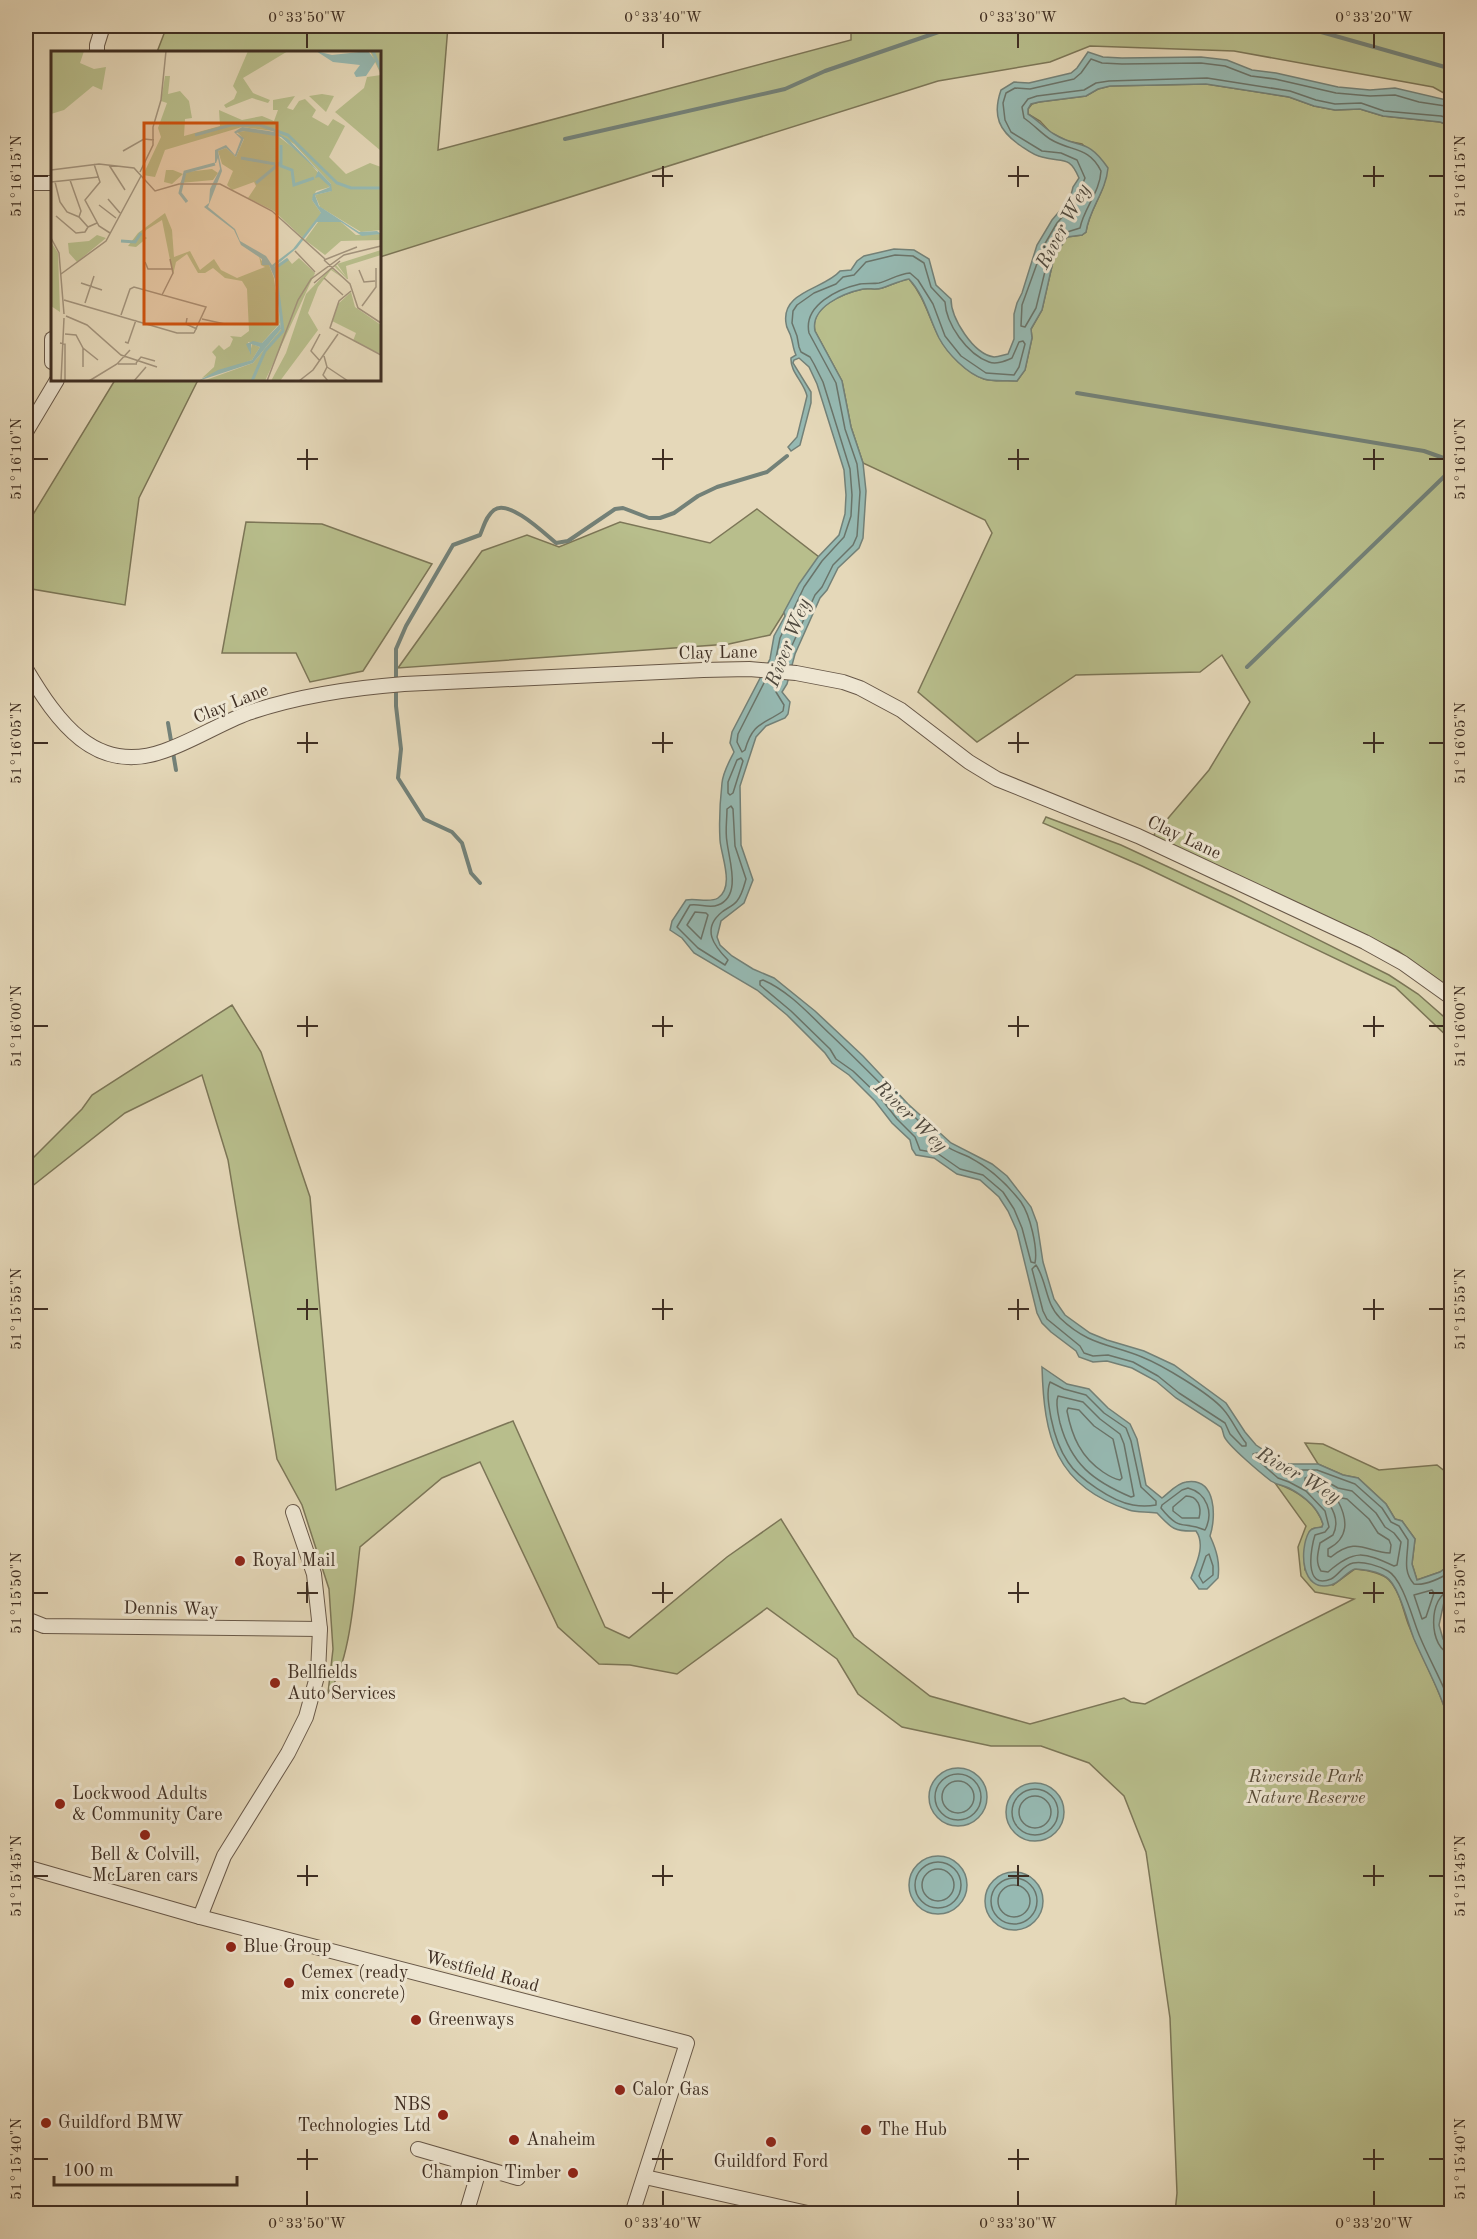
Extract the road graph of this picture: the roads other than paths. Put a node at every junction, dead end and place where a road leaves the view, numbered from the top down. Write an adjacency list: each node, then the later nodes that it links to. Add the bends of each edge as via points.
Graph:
1 (103, 26): 2 (street)
2 (97, 51)
3 (26, 183): 4 (street)
4 (51, 183)
5 (56, 381): 6 (street)
6 (26, 432)
7 (26, 669): 8 (street, Clay Lane, via 55,714 79,739 112,755 133,757 163,751 270,706 389,685 703,670 796,673 843,682 901,710 997,779 1138,836 1365,942)
8 (1452, 998)
9 (293, 1512): 11 (street, via 314,1574)
10 (26, 1616): 11 (street, Dennis Way, via 44,1626)
11 (320, 1629): 13 (street, via 318,1673 306,1717 224,1856)
12 (26, 1867): 13 (street, Westfield Road)
13 (200, 1917): 16 (street, Westfield Road, via 687,2043)
14 (418, 2149): 15 (street)
15 (480, 2167): 17 (street); 18 (street)
16 (645, 2176): 19 (street); 20 (street)
17 (518, 2178)
18 (466, 2214)
19 (632, 2214)
20 (812, 2214)

